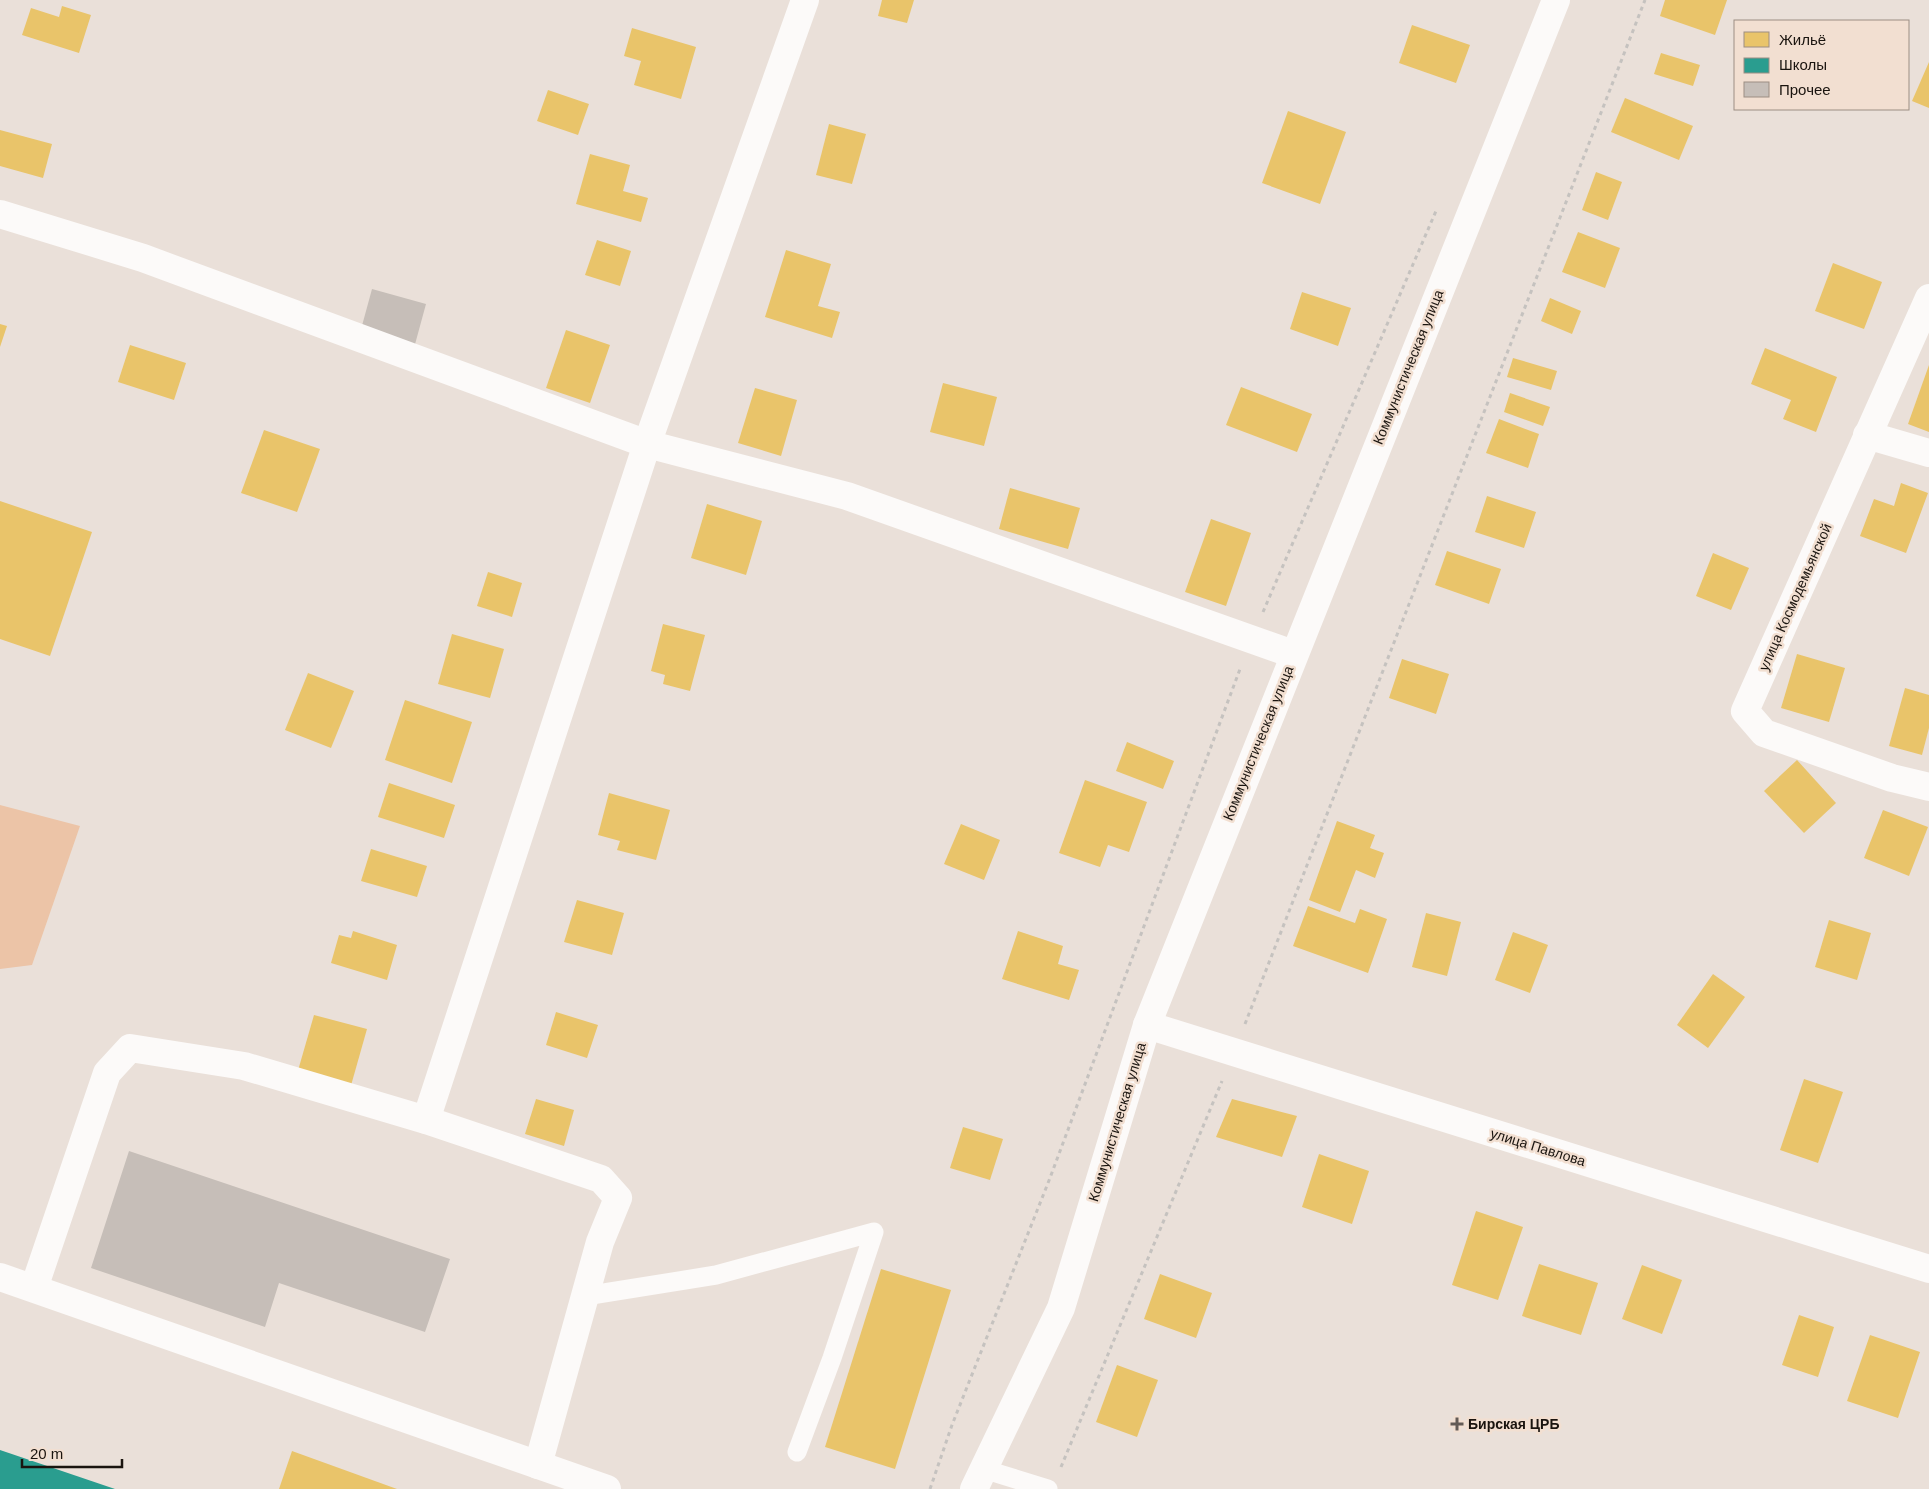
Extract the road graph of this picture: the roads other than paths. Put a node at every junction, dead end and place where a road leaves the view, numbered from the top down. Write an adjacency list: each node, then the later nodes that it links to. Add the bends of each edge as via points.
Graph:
1 (805, 0): 6 (street)
2 (1556, 0): 8 (street, Коммунистическая улица)
3 (0, 214): 6 (street, via 144,258)
4 (1929, 298): 5 (street, улица Космодемьянской)
5 (1867, 435): 7 (street); 9 (street, улица Космодемьянской, via 1745,711 1764,733 1892,778)
6 (647, 444): 8 (street, via 847,496); 11 (street)
7 (1929, 453)
8 (1293, 654): 10 (street, Коммунистическая улица)
9 (1929, 787)
10 (1147, 1026): 12 (street, улица Павлова); 18 (street, Коммунистическая улица, via 1061,1308)
11 (426, 1120): 14 (street, via 244,1066 130,1048 107,1073); 15 (street, via 601,1179 618,1198 600,1242)
12 (1929, 1269)
13 (0, 1277): 14 (street)
14 (34, 1288): 17 (street)
15 (585, 1296): 16 (lane, via 716,1275 874,1232); 17 (street)
16 (797, 1452)
17 (538, 1465): 19 (street)
18 (978, 1479): 20 (lane)
19 (607, 1489)
20 (1048, 1489)

